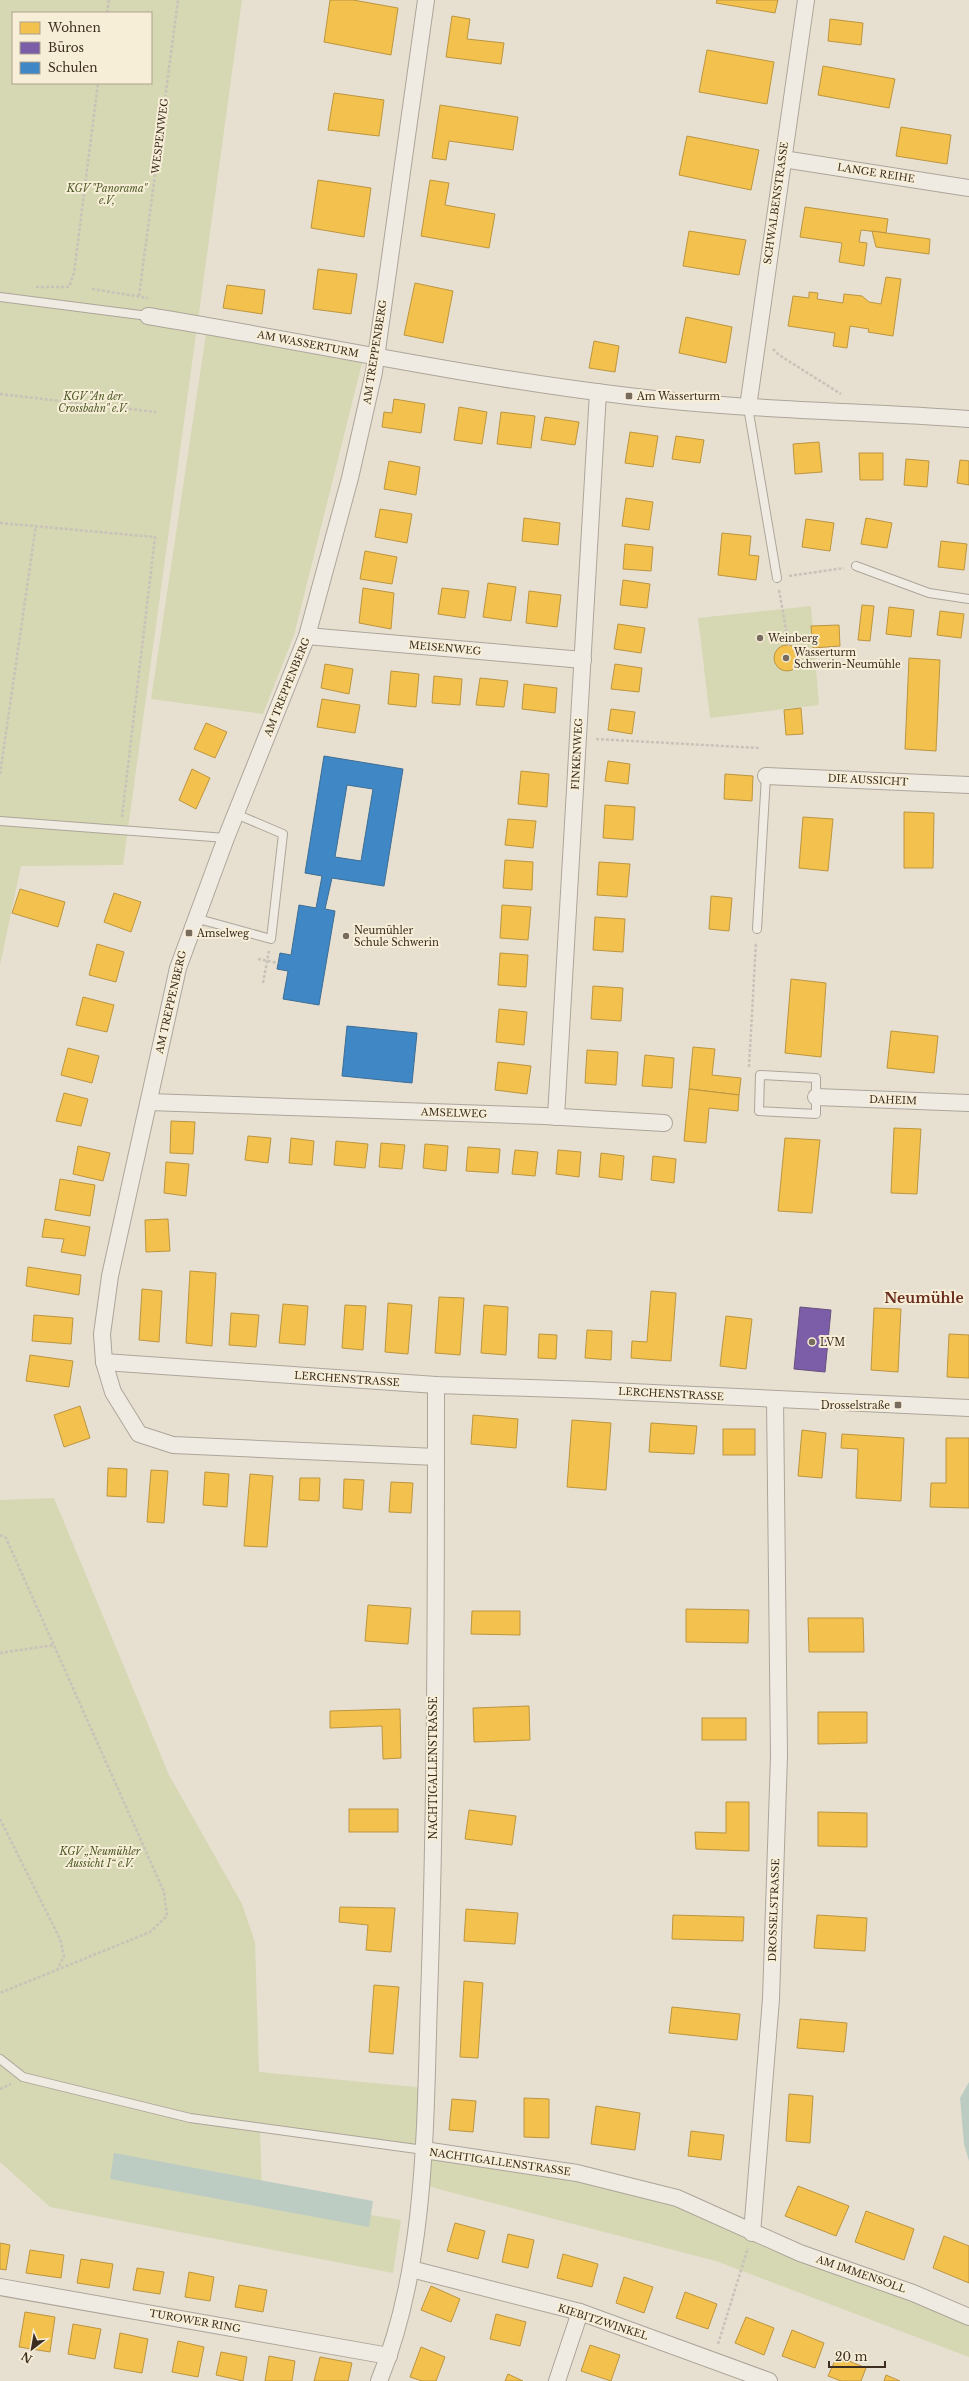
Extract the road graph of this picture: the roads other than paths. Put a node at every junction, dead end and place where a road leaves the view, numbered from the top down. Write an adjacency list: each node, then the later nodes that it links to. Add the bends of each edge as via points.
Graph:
1 (426, 0): 7 (street, AM TREPPENBERG)
2 (806, 0): 3 (street, SCHWALBENSTRASSE)
3 (783, 159): 4 (street, LANGE REIHE); 9 (street, SCHWALBENSTRASSE)
4 (969, 188)
5 (0, 297): 6 (lane)
6 (148, 316): 7 (street, AM WASSERTURM)
7 (376, 357): 8 (street, AM WASSERTURM); 14 (street, AM TREPPENBERG, via 350,478)
8 (598, 392): 9 (street, AM WASSERTURM); 15 (street, FINKENWEG)
9 (748, 407): 10 (street, AM WASSERTURM); 12 (lane)
10 (969, 419)
11 (856, 566): 13 (lane, via 929,593)
12 (777, 578)
13 (969, 599)
14 (307, 636): 15 (street, MEISENWEG); 18 (street, AM TREPPENBERG)
15 (583, 660): 26 (street, FINKENWEG)
16 (766, 776): 17 (street, DIE AUSSICHT); 22 (lane)
17 (969, 785)
18 (236, 814): 20 (street, AM TREPPENBERG); 21 (lane, via 283,834 271,939)
19 (0, 821): 20 (lane)
20 (226, 838): 21 (street, AM TREPPENBERG)
21 (195, 918): 24 (street, AM TREPPENBERG, via 178,968)
22 (757, 929)
23 (816, 1097): 23 (lane, via 816,1114 759,1111 760,1075 816,1078); 25 (street, DAHEIM)
24 (149, 1102): 26 (street, AMSELWEG); 28 (street, AM TREPPENBERG, via 110,1276 102,1334)
25 (969, 1103)
26 (556, 1117): 27 (street, AMSELWEG)
27 (664, 1123)
28 (104, 1362): 29 (street, LERCHENSTRASSE); 32 (street, via 114,1392 139,1434 173,1445)
29 (436, 1385): 30 (street, LERCHENSTRASSE); 32 (street, NACHTIGALLENSTRASSE)
30 (775, 1399): 31 (street, LERCHENSTRASSE); 35 (street, DROSSELSTRASSE, via 778,1764 771,1999)
31 (969, 1408)
32 (436, 1457): 34 (street, NACHTIGALLENSTRASSE, via 432,1908)
33 (0, 2059): 34 (lane, via 23,2077 190,2118)
34 (424, 2150): 35 (street, NACHTIGALLENSTRASSE, via 577,2173 677,2198); 36 (street, NACHTIGALLENSTRASSE)
35 (752, 2233): 39 (street, AM IMMENSOLL)
36 (411, 2269): 38 (street, KIEBITZWINKEL); 40 (street, NACHTIGALLENSTRASSE)
37 (0, 2287): 40 (street, TUROWER RING)
38 (580, 2312): 41 (street, KIEBITZWINKEL); 43 (street)
39 (969, 2316)
40 (389, 2356): 42 (street, NACHTIGALLENSTRASSE)
41 (721, 2369): 44 (street, KIEBITZWINKEL)
42 (379, 2381)
43 (557, 2381)
44 (769, 2381)

